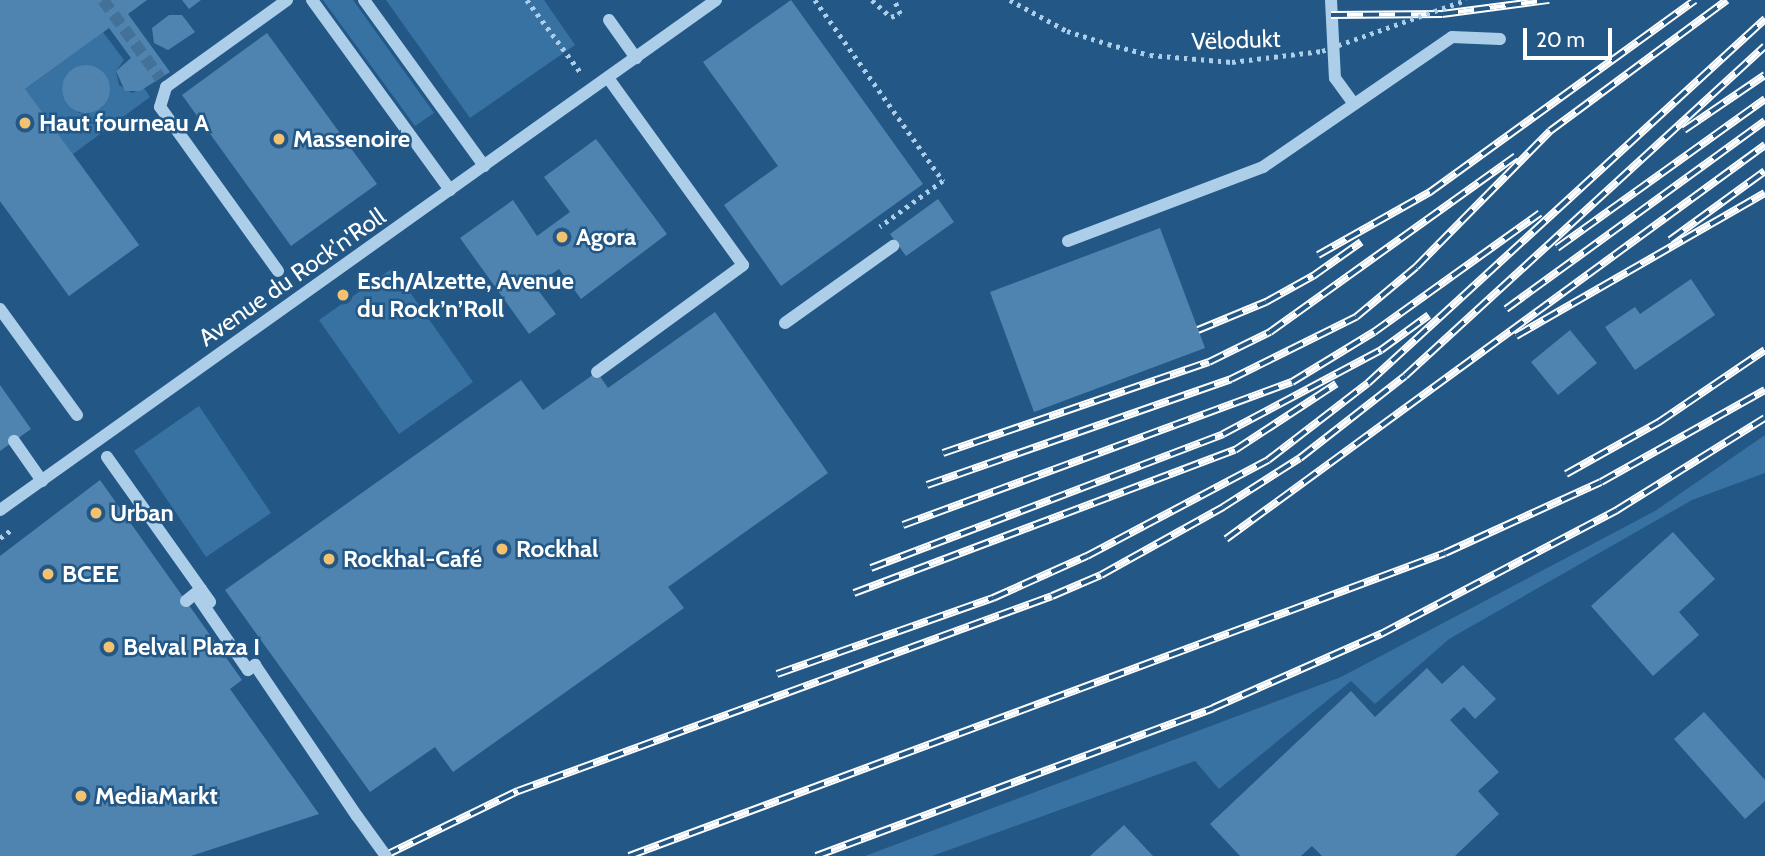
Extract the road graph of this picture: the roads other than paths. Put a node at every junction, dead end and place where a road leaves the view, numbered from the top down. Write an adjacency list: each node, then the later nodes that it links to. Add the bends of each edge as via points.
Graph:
1 (287, 0): 15 (street, via 163,83 160,107)
2 (313, 0): 12 (street)
3 (364, 0): 11 (street)
4 (716, 0): 8 (street, Avenue du Rock'n'Roll)
5 (1331, 0): 10 (street, via 1335,78)
6 (609, 20): 8 (street)
7 (1500, 39): 10 (street, via 1452,37)
8 (636, 58): 9 (street, Avenue du Rock'n'Roll)
9 (608, 78): 11 (street, Avenue du Rock'n'Roll); 18 (street, via 743,265)
10 (1353, 103): 13 (street, via 1263,167)
11 (484, 166): 12 (street, Avenue du Rock'n'Roll)
12 (450, 190): 22 (street, Avenue du Rock'n'Roll)
13 (1068, 241)
14 (893, 246): 17 (street)
15 (278, 271)
16 (0, 309): 19 (street)
17 (785, 323)
18 (597, 372)
19 (78, 415)
20 (14, 441): 22 (street)
21 (107, 457): 24 (street)
22 (41, 481): 23 (street, Avenue du Rock'n'Roll)
23 (0, 510)
24 (204, 597): 25 (street); 26 (street, bridge, via 245,666 248,670 255,665)
25 (186, 601)
26 (386, 856)

